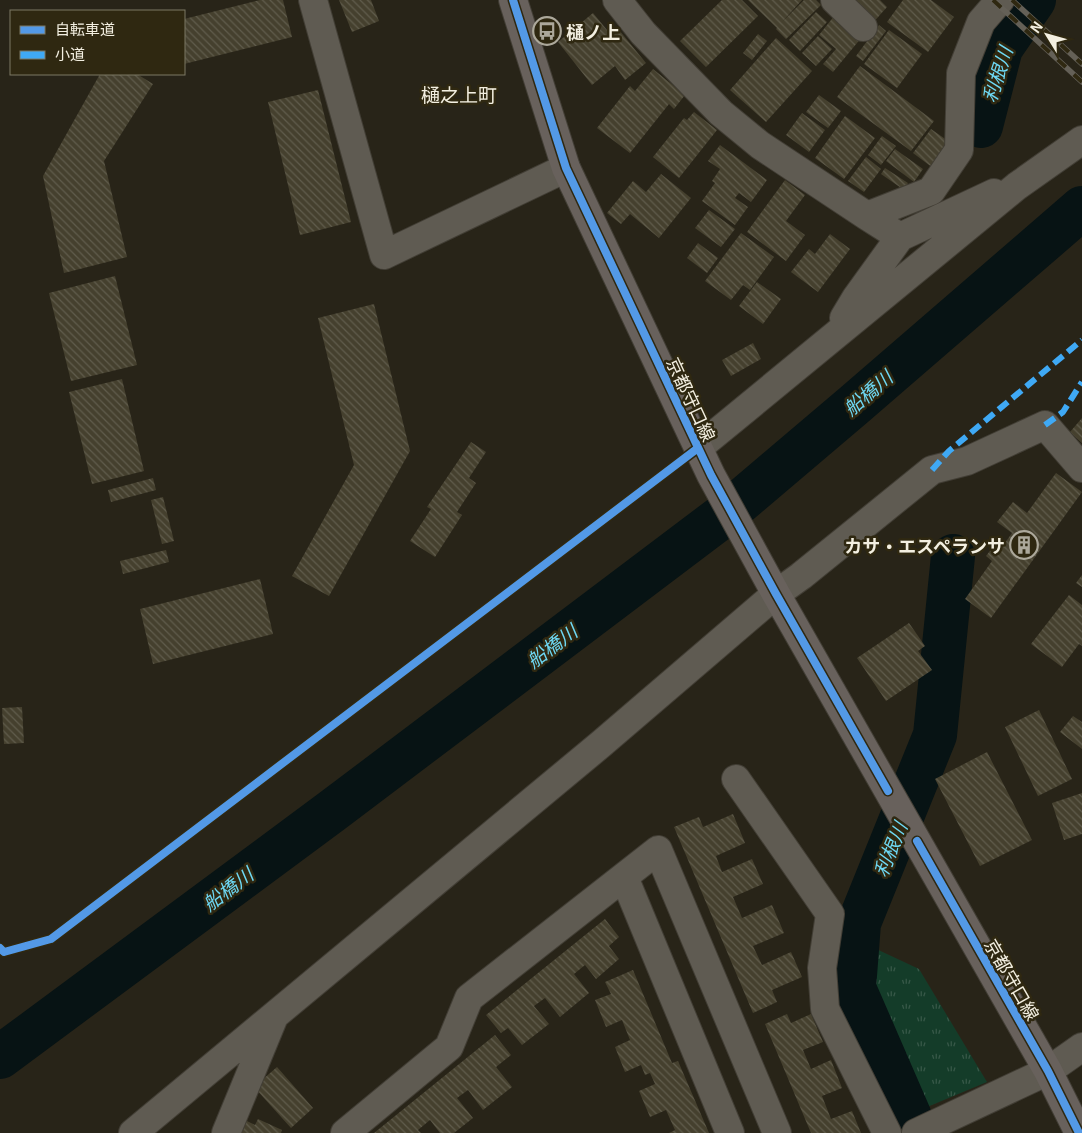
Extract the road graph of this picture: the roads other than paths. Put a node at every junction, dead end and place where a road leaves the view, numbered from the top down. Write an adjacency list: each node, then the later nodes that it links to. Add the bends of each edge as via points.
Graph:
1 (313, 0): 8 (street, via 384,255)
2 (513, 0): 8 (main road, 京都守口線)
3 (617, 0): 10 (street, via 643,33 721,113 760,145)
4 (835, 0): 6 (street)
5 (1000, 0): 10 (street, via 981,22 961,73 959,150 931,191)
6 (863, 27)
7 (1082, 140): 9 (street)
8 (566, 168): 13 (main road, 京都守口線)
9 (1017, 186): 11 (street, via 990,194); 12 (street)
10 (867, 216): 11 (street)
11 (900, 237): 12 (street)
12 (831, 338): 13 (street)
13 (698, 448): 15 (main road, 京都守口線)
14 (1082, 468): 15 (street, via 1045,425 967,461 932,470)
15 (776, 594): 18 (street); 20 (main road, 京都守口線)
16 (736, 779): 27 (street, via 830,914 822,968 825,1009)
17 (624, 877): 24 (street, via 470,998 449,1047); 25 (street); 26 (street, via 658,850)
18 (275, 1015): 22 (street); 23 (street)
19 (1082, 1047): 20 (street)
20 (1048, 1071): 21 (street); 28 (main road, 京都守口線)
21 (926, 1128)
22 (133, 1133)
23 (226, 1133)
24 (345, 1133)
25 (730, 1133)
26 (777, 1133)
27 (887, 1133)
28 (1080, 1133)

